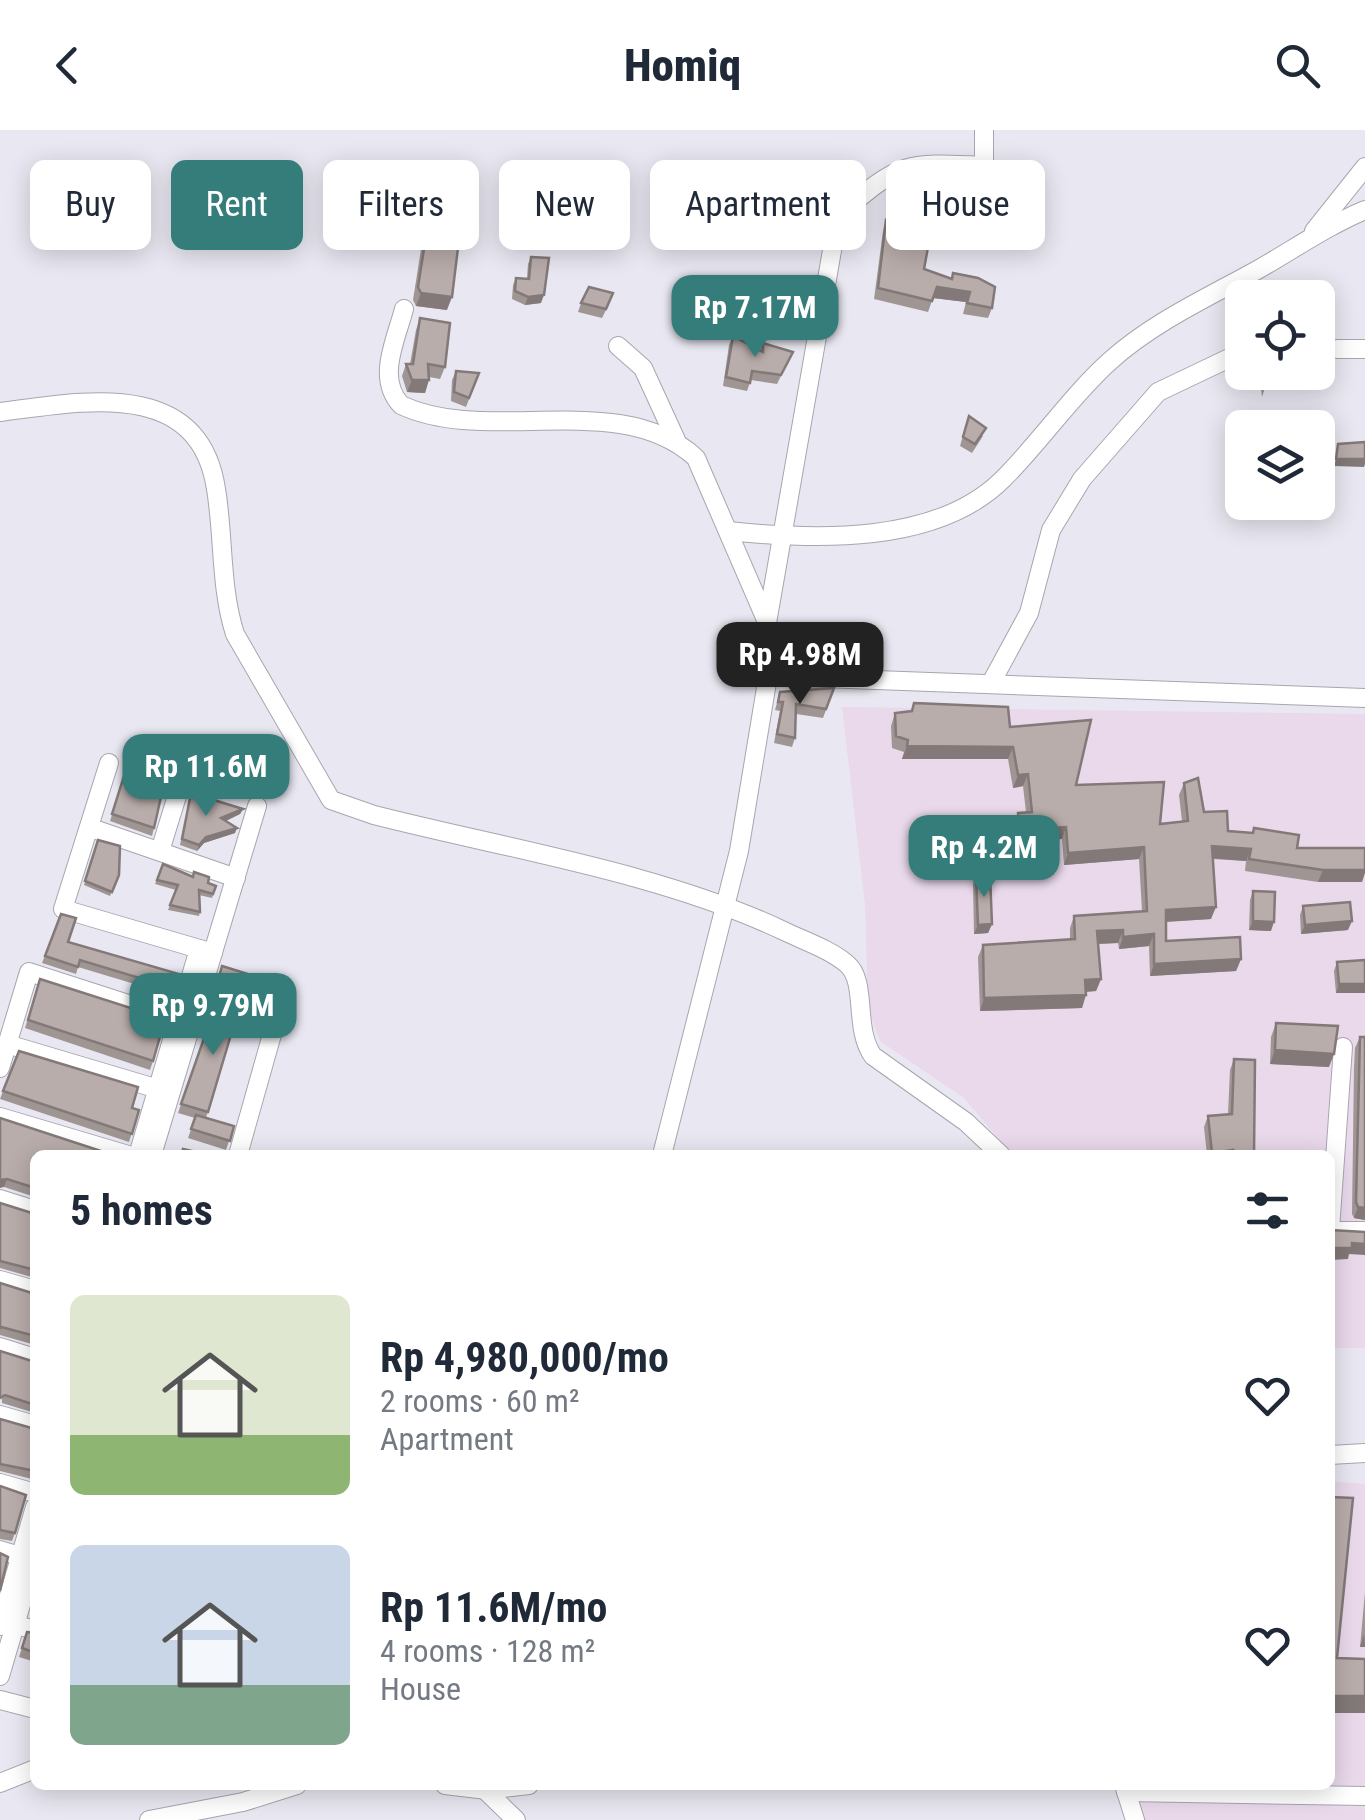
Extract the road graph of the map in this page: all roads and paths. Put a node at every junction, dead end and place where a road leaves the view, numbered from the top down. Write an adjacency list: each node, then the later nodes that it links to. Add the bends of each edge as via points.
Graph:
1 (984, 130): 13 (street, via 984,166 916,163 880,179 838,216)
2 (1365, 167): 4 (street)
3 (1365, 210): 4 (street)
4 (1307, 240): 13 (street, via 1125,349 1000,482 950,514 908,526)
5 (404, 309): 11 (street, via 389,381 393,396 414,411 642,428)
6 (618, 346): 11 (street, via 643,368)
7 (1337, 348): 8 (street)
8 (1365, 348)
9 (1225, 360): 16 (street, via 1158,392 1082,479 1051,530 1029,613)
10 (0, 412): 24 (street, via 131,403 191,432 216,489 236,634 331,800)
11 (676, 440): 12 (street, via 696,458)
12 (728, 531): 13 (street); 14 (street)
13 (782, 534): 14 (street)
14 (767, 623): 15 (street)
15 (768, 676): 16 (street); 24 (street)
16 (991, 683): 17 (street)
17 (1365, 698)
18 (110, 763): 21 (street)
19 (181, 784): 22 (street)
20 (257, 806): 23 (street)
21 (90, 828): 22 (street); 25 (street, via 63,909)
22 (160, 851): 23 (street)
23 (236, 878): 25 (street)
24 (725, 903): 37 (street); 38 (street, via 848,964 856,978 863,1042 874,1056)
25 (206, 951): 26 (street)
26 (191, 991): 27 (street); 36 (street, via 278,1014)
27 (184, 1022): 28 (street, via 29,972); 31 (street)
28 (7, 1044): 30 (street); 31 (street)
29 (1343, 1047): 39 (street)
30 (0, 1068)
31 (164, 1091): 34 (street); 35 (street)
32 (0, 1117): 33 (street)
33 (111, 1150)
34 (140, 1150)
35 (153, 1150)
36 (239, 1150)
37 (663, 1150)
38 (996, 1150)
39 (1335, 1160)
40 (0, 1199): 41 (street)
41 (30, 1208)
42 (1335, 1230): 43 (street)
43 (1365, 1231)
44 (0, 1280): 45 (street)
45 (30, 1289)
46 (0, 1347): 47 (street)
47 (30, 1356)
48 (0, 1415): 49 (street)
49 (30, 1424)
50 (1365, 1453): 51 (street)
51 (1335, 1455)
52 (0, 1482): 53 (street)
53 (30, 1491)
54 (0, 1550): 55 (street)
55 (30, 1559)
56 (30, 1561): 57 (street)
57 (4, 1623): 58 (street); 59 (street)
58 (30, 1629)
59 (0, 1676)
60 (0, 1700): 61 (street)
61 (30, 1709)
62 (30, 1771): 63 (street)
63 (0, 1783)
64 (281, 1790): 69 (street)
65 (486, 1790): 70 (street)
66 (1126, 1790): 71 (street)
67 (1185, 1790): 68 (street)
68 (1365, 1796)
69 (150, 1820)
70 (516, 1820)
71 (1135, 1820)

